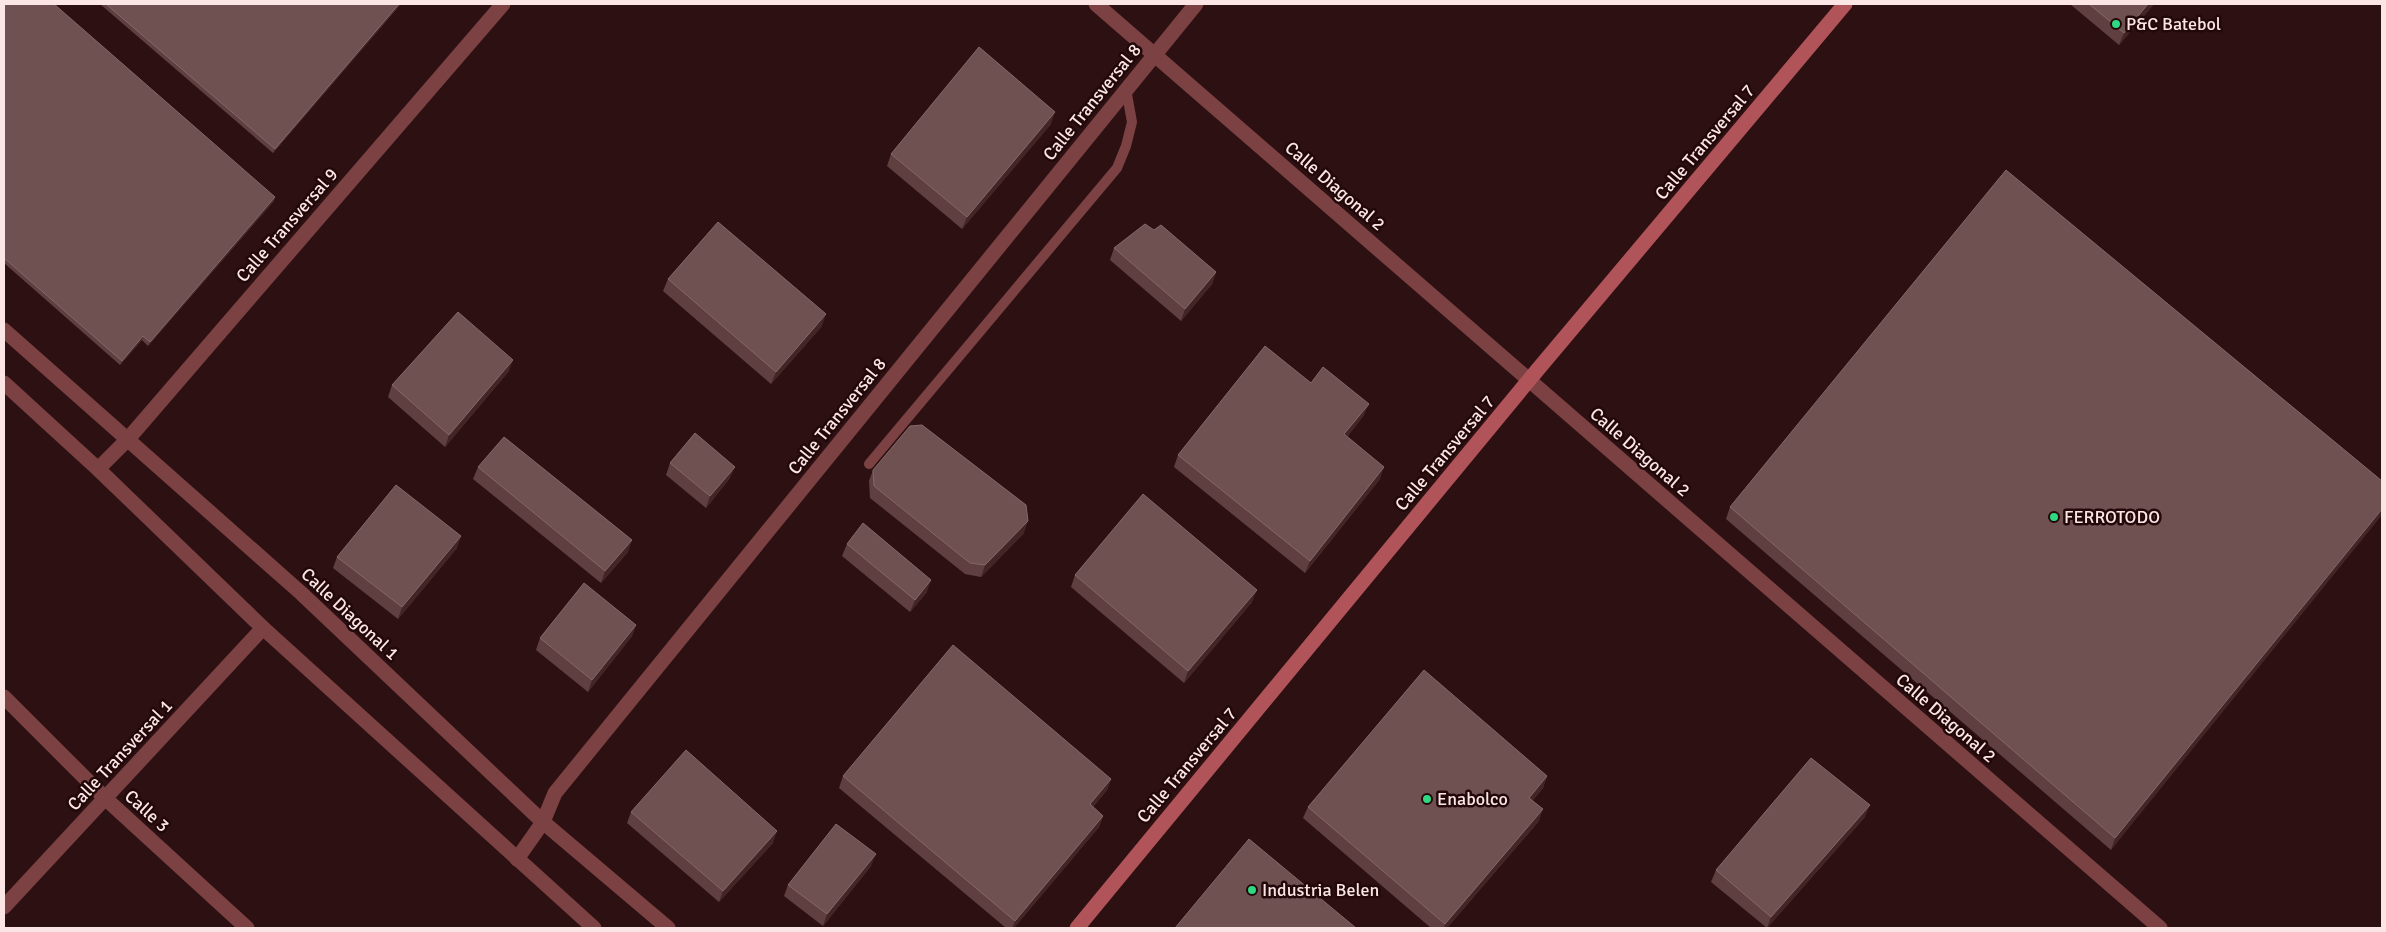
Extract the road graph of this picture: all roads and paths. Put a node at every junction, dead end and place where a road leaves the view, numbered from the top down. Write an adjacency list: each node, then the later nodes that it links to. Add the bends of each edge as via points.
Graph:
1 (503, 4): 10 (street, Calle Transversal 9)
2 (1096, 4): 5 (street, Calle Diagonal 2)
3 (1196, 4): 5 (street, Calle Transversal 8)
4 (1845, 4): 8 (street, Calle Transversal 7)
5 (1155, 54): 6 (street, Calle Transversal 8); 8 (street, Calle Diagonal 2)
6 (1126, 89): 11 (lane, via 1132,122 1117,168); 16 (street, Calle Transversal 8, via 554,794)
7 (4, 330): 10 (street, Calle Diagonal 1)
8 (1529, 380): 22 (street, Calle Transversal 7); 23 (street, Calle Diagonal 2)
9 (4, 382): 12 (street)
10 (128, 439): 12 (street, Calle Transversal 9); 16 (street, Calle Diagonal 1, via 301,593)
11 (869, 464)
12 (98, 469): 13 (street)
13 (263, 628): 15 (street, Calle Transversal 1); 17 (street)
14 (4, 698): 15 (street, Calle 3)
15 (106, 799): 18 (street, Calle Transversal 1); 19 (street, Calle 3)
16 (543, 822): 17 (street, Calle Transversal 8); 21 (street, Calle Diagonal 1)
17 (517, 859): 20 (street)
18 (4, 907)
19 (247, 928)
20 (594, 928)
21 (668, 928)
22 (1077, 928)
23 (2160, 928)

